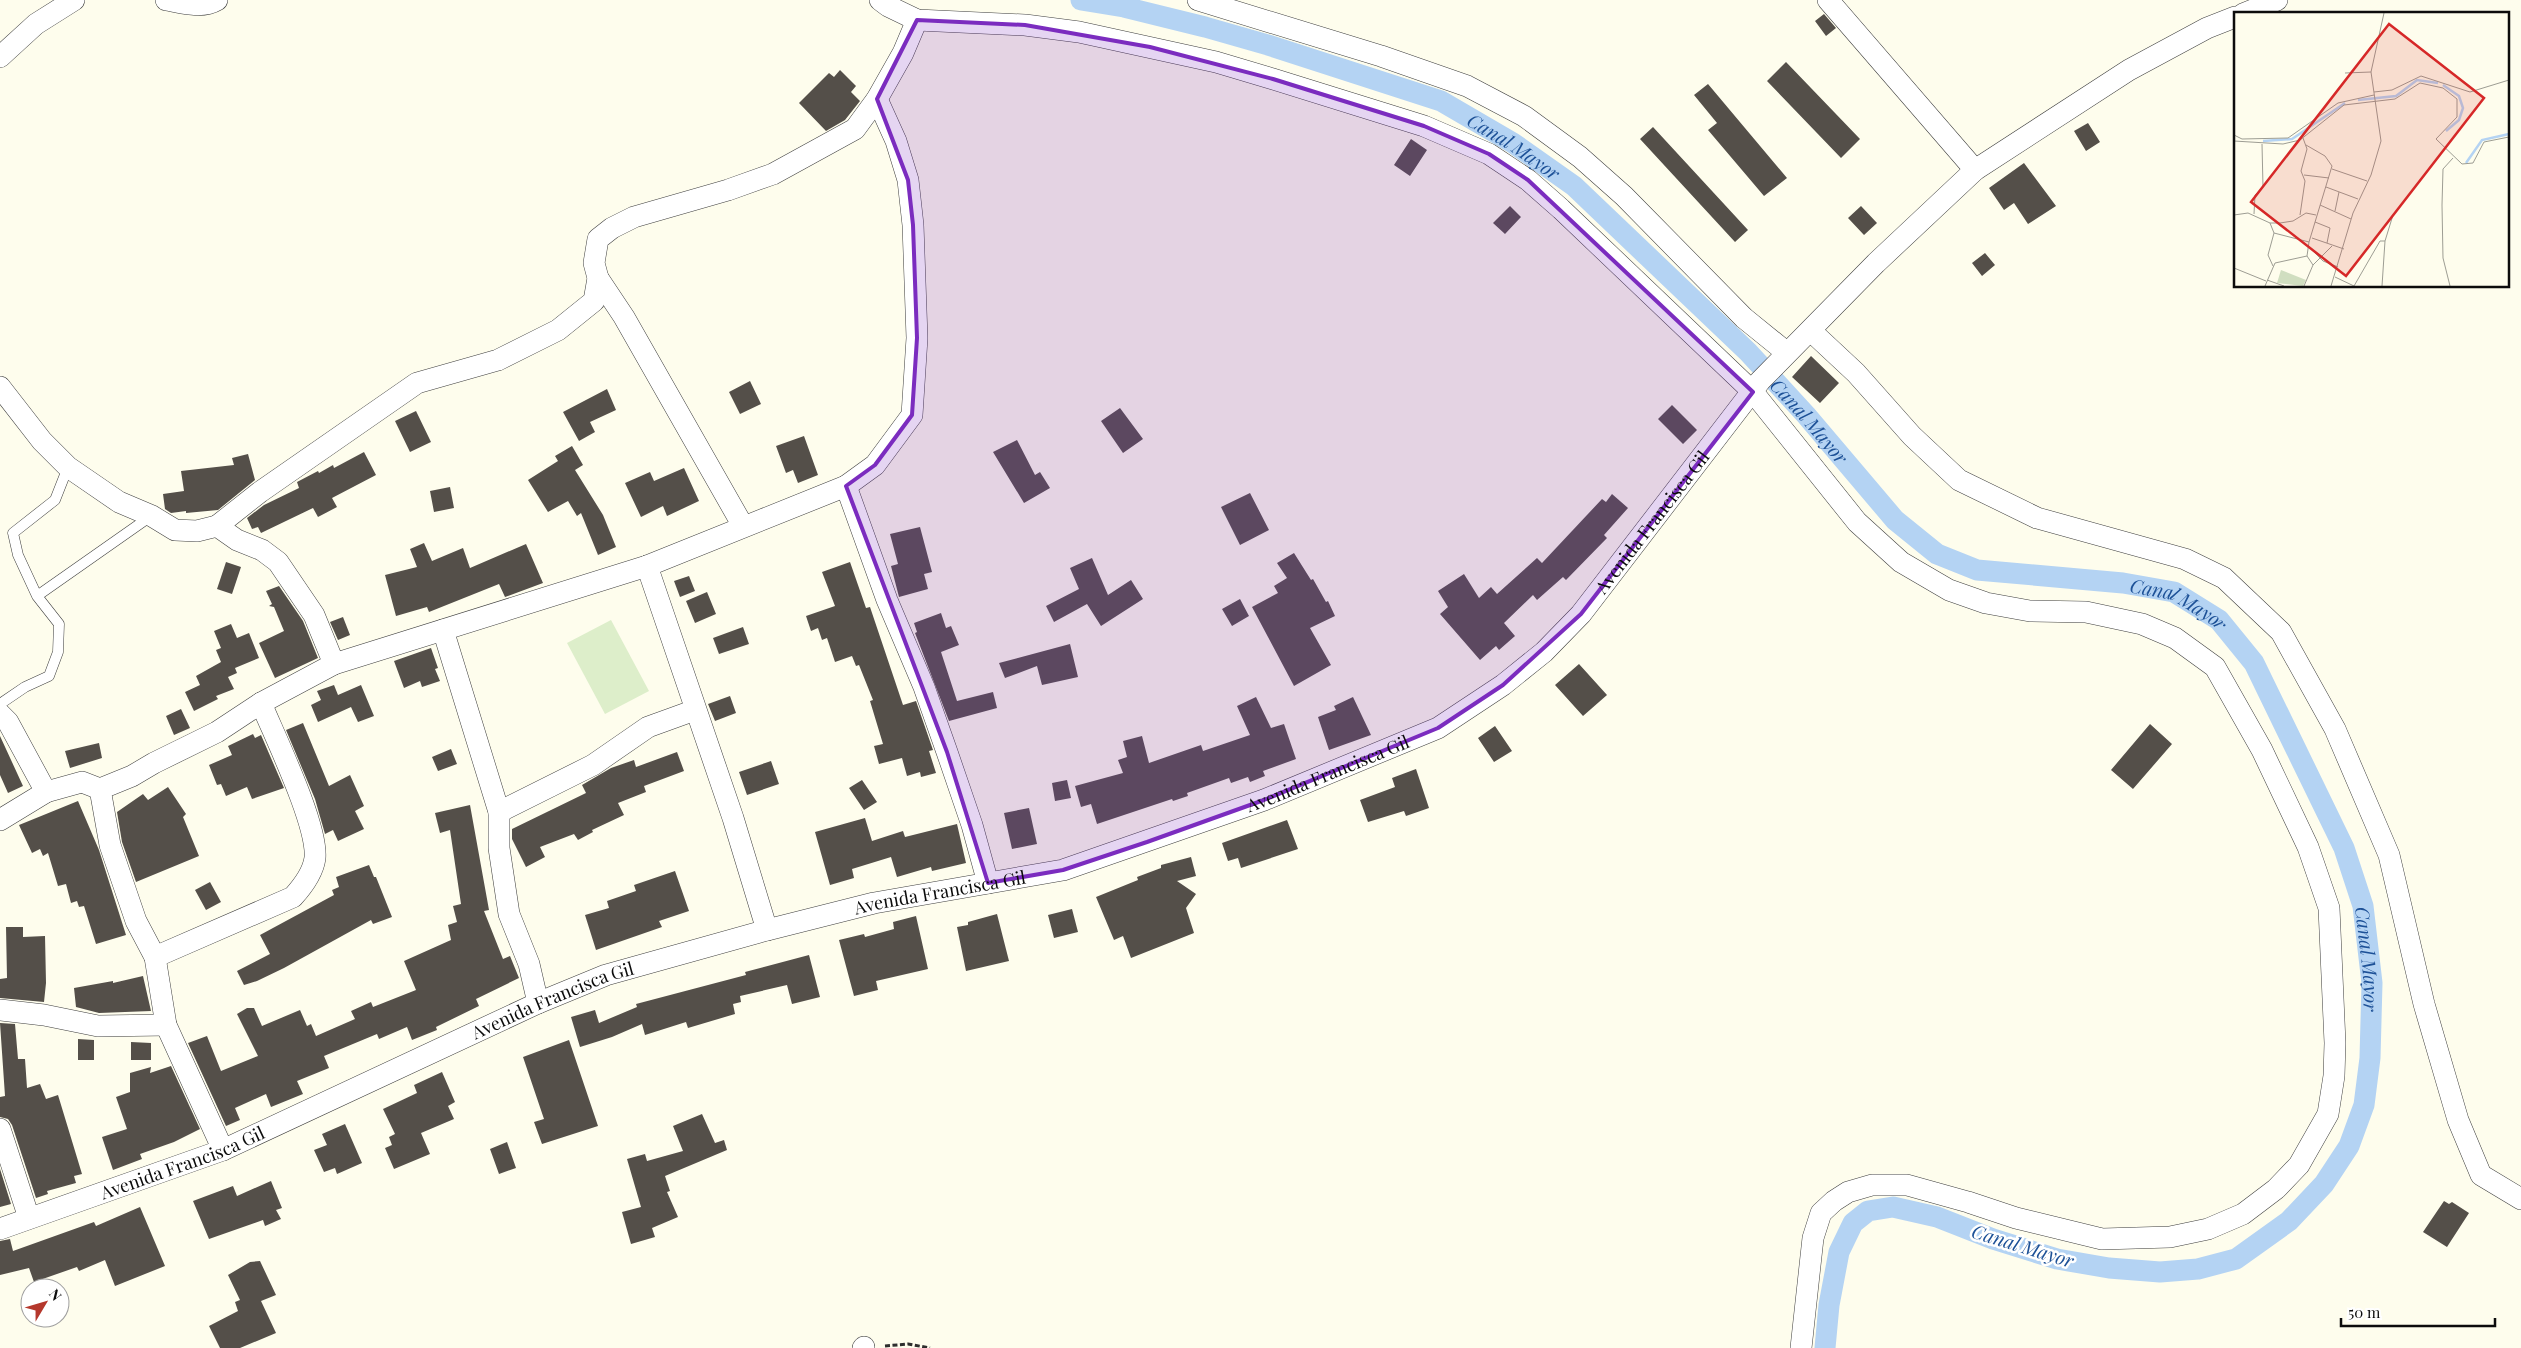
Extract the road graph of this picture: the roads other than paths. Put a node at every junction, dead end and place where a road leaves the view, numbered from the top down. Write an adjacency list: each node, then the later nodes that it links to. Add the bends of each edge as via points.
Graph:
1 (74, 0): 11 (street, via 36,24)
2 (166, 0): 3 (street, via 192,5 211,4)
3 (217, 0)
4 (880, 0): 10 (street)
5 (1198, 0): 16 (street, via 1467,86 1524,116 1580,157 1624,196)
6 (1828, 0): 13 (street)
7 (2276, 0): 8 (street)
8 (2248, 12)
9 (2234, 17): 13 (street, Avenida Francisca Gil, via 2207,28 2129,70)
10 (917, 20): 12 (street); 17 (street, via 1025,25 1079,32 1216,62 1424,126 1489,154 1528,180)
11 (0, 57)
12 (877, 99): 14 (street, via 854,129 773,174 612,228 598,239 594,263); 20 (street, via 896,140 908,180 913,225 917,338 912,415 875,465)
13 (1975, 170): 15 (street, Avenida Francisca Gil, via 1876,263)
14 (598, 278): 22 (street, via 594,301 558,330 498,360 417,383 260,492); 23 (street, via 624,317)
15 (1811, 331): 16 (street, Avenida Francisca Gil); 44 (street, via 1959,480 2037,518 2185,559 2224,578 2280,632 2335,729 2389,855 2424,1004 2458,1120 2481,1175)
16 (1782, 357): 17 (street, Avenida Francisca Gil)
17 (1757, 386): 36 (street, Avenida Francisca Gil, via 1581,614 1504,686 1438,728 1264,800 1063,870); 47 (street, via 1857,522 1901,562 1949,590 1986,603 2030,611 2086,612 2142,624 2175,638 2215,667 2262,750 2314,864 2330,908 2335,1001 2334,1076 2328,1114 2298,1165 2276,1189 2242,1214 2208,1229 2170,1237 2102,1239 2016,1218 1907,1185 1872,1185 1834,1201 1821,1213 1808,1270)
18 (0, 387): 19 (street, via 42,441)
19 (68, 467): 21 (street, via 119,502); 25 (lane, via 55,500 13,533 18,555)
20 (846, 486): 23 (street); 36 (street, via 887,600 948,752)
21 (152, 516): 22 (street, via 175,530 197,531); 25 (lane)
22 (217, 526): 27 (street, via 278,562 314,615)
23 (743, 526): 24 (street)
24 (647, 566): 26 (street); 30 (street)
25 (37, 596): 29 (lane, via 59,624 58,652 49,676)
26 (443, 630): 27 (street); 34 (street)
27 (334, 664): 28 (street)
28 (261, 703): 32 (street, via 217,732); 38 (street, via 309,824 315,857 308,879 293,897)
29 (0, 704)
30 (695, 710): 34 (street, via 648,727 593,765); 37 (street, via 733,818)
31 (0, 714): 33 (street, via 8,722)
32 (100, 790): 33 (street, via 82,782); 38 (street, via 110,845 136,921)
33 (46, 792): 35 (street)
34 (499, 812): 39 (street, via 499,848 509,914 529,964)
35 (0, 820)
36 (988, 883): 37 (street, Avenida Francisca Gil, via 874,903)
37 (767, 930): 39 (street, Avenida Francisca Gil, via 606,975)
38 (155, 957): 41 (street)
39 (538, 1003): 43 (street, Avenida Francisca Gil)
40 (0, 1010): 41 (street, via 98,1026)
41 (166, 1025): 43 (street)
42 (0, 1129): 45 (street)
43 (223, 1150): 45 (street, Avenida Francisca Gil)
44 (2521, 1199)
45 (29, 1218): 46 (street, Avenida Francisca Gil)
46 (0, 1229)
47 (1801, 1348)

